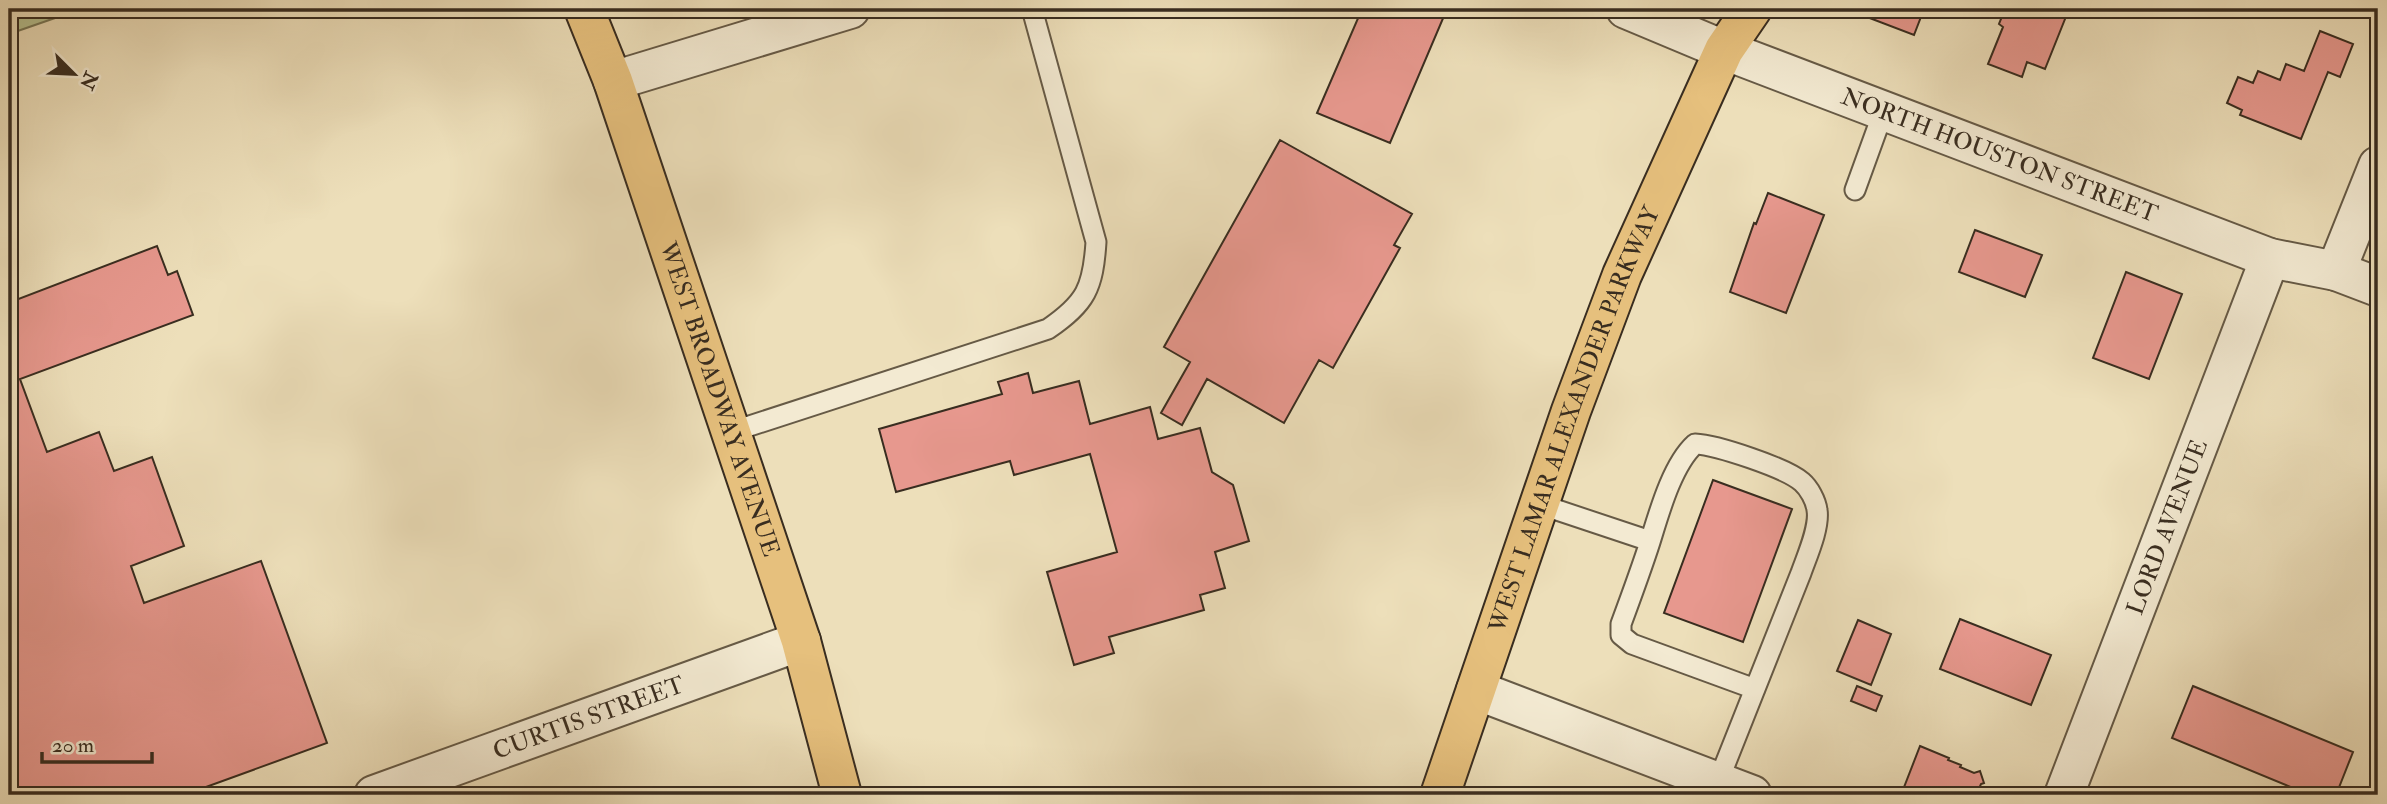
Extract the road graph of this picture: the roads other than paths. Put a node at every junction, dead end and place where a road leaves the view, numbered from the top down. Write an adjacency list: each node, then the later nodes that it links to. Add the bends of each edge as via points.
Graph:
1 (584, 9): 8 (main road, WEST BROADWAY AVENUE)
2 (850, 9): 8 (street)
3 (1032, 9): 15 (lane, via 1096,242 1094,271 1085,294 1071,313 1048,329)
4 (1626, 9): 7 (street, NORTH HOUSTON STREET)
5 (1733, 9): 7 (main road, WEST LAMAR ALEXANDER PARKWAY)
6 (1752, 9): 7 (main road, WEST LAMAR ALEXANDER PARKWAY)
7 (1724, 50): 9 (street, NORTH HOUSTON STREET); 16 (main road, WEST LAMAR ALEXANDER PARKWAY, via 1622,275)
8 (613, 81): 15 (main road, WEST BROADWAY AVENUE)
9 (1884, 110): 11 (lane); 12 (street, NORTH HOUSTON STREET)
10 (2378, 166): 13 (street)
11 (1856, 190)
12 (2270, 258): 13 (street, NORTH HOUSTON STREET); 25 (street, LORD AVENUE)
13 (2336, 271): 14 (street, NORTH HOUSTON STREET)
14 (2378, 287)
15 (731, 432): 18 (main road, WEST BROADWAY AVENUE)
16 (1539, 504): 17 (lane); 20 (main road, WEST LAMAR ALEXANDER PARKWAY)
17 (1650, 541): 19 (lane, via 1621,635 1632,644); 19 (lane, via 1671,483 1695,444 1728,451 1803,483 1818,513 1811,544)
18 (801, 641): 22 (street, CURTIS STREET); 23 (main road, WEST BROADWAY AVENUE)
19 (1755, 689): 21 (lane)
20 (1475, 690): 21 (street); 24 (main road, WEST LAMAR ALEXANDER PARKWAY)
21 (1735, 789)
22 (374, 795)
23 (842, 795)
24 (1440, 795)
25 (2064, 795)

